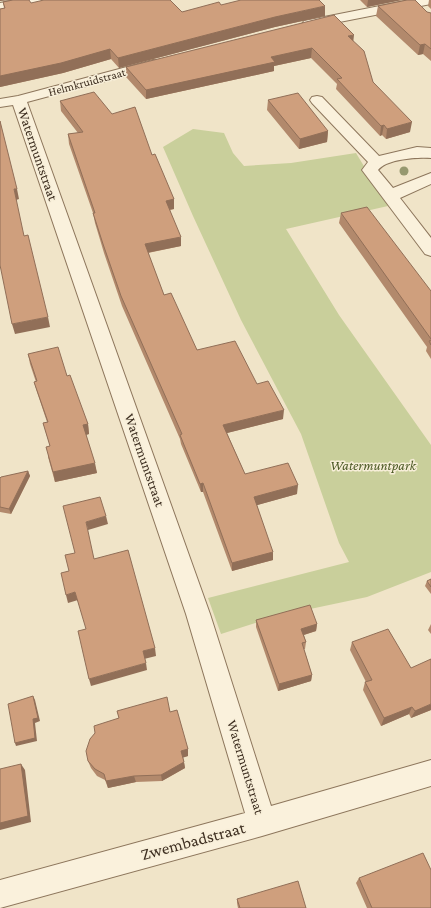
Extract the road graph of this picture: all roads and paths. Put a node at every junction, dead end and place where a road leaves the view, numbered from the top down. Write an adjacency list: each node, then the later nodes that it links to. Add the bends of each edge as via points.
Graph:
1 (35, 0): 3 (street)
2 (428, 6): 4 (street, via 414,3)
3 (0, 7)
4 (294, 28)
5 (162, 61): 7 (street, Helmkruidstraat)
6 (318, 100): 9 (street)
7 (10, 101): 14 (street, Watermuntstraat, via 198,614)
8 (431, 153): 9 (street, via 417,152)
9 (376, 162): 11 (street, via 370,170)
10 (431, 178): 11 (street)
11 (389, 196): 12 (street)
12 (431, 250)
13 (431, 773): 14 (street, Zwembadstraat)
14 (262, 822): 15 (street, Zwembadstraat)
15 (0, 894)

